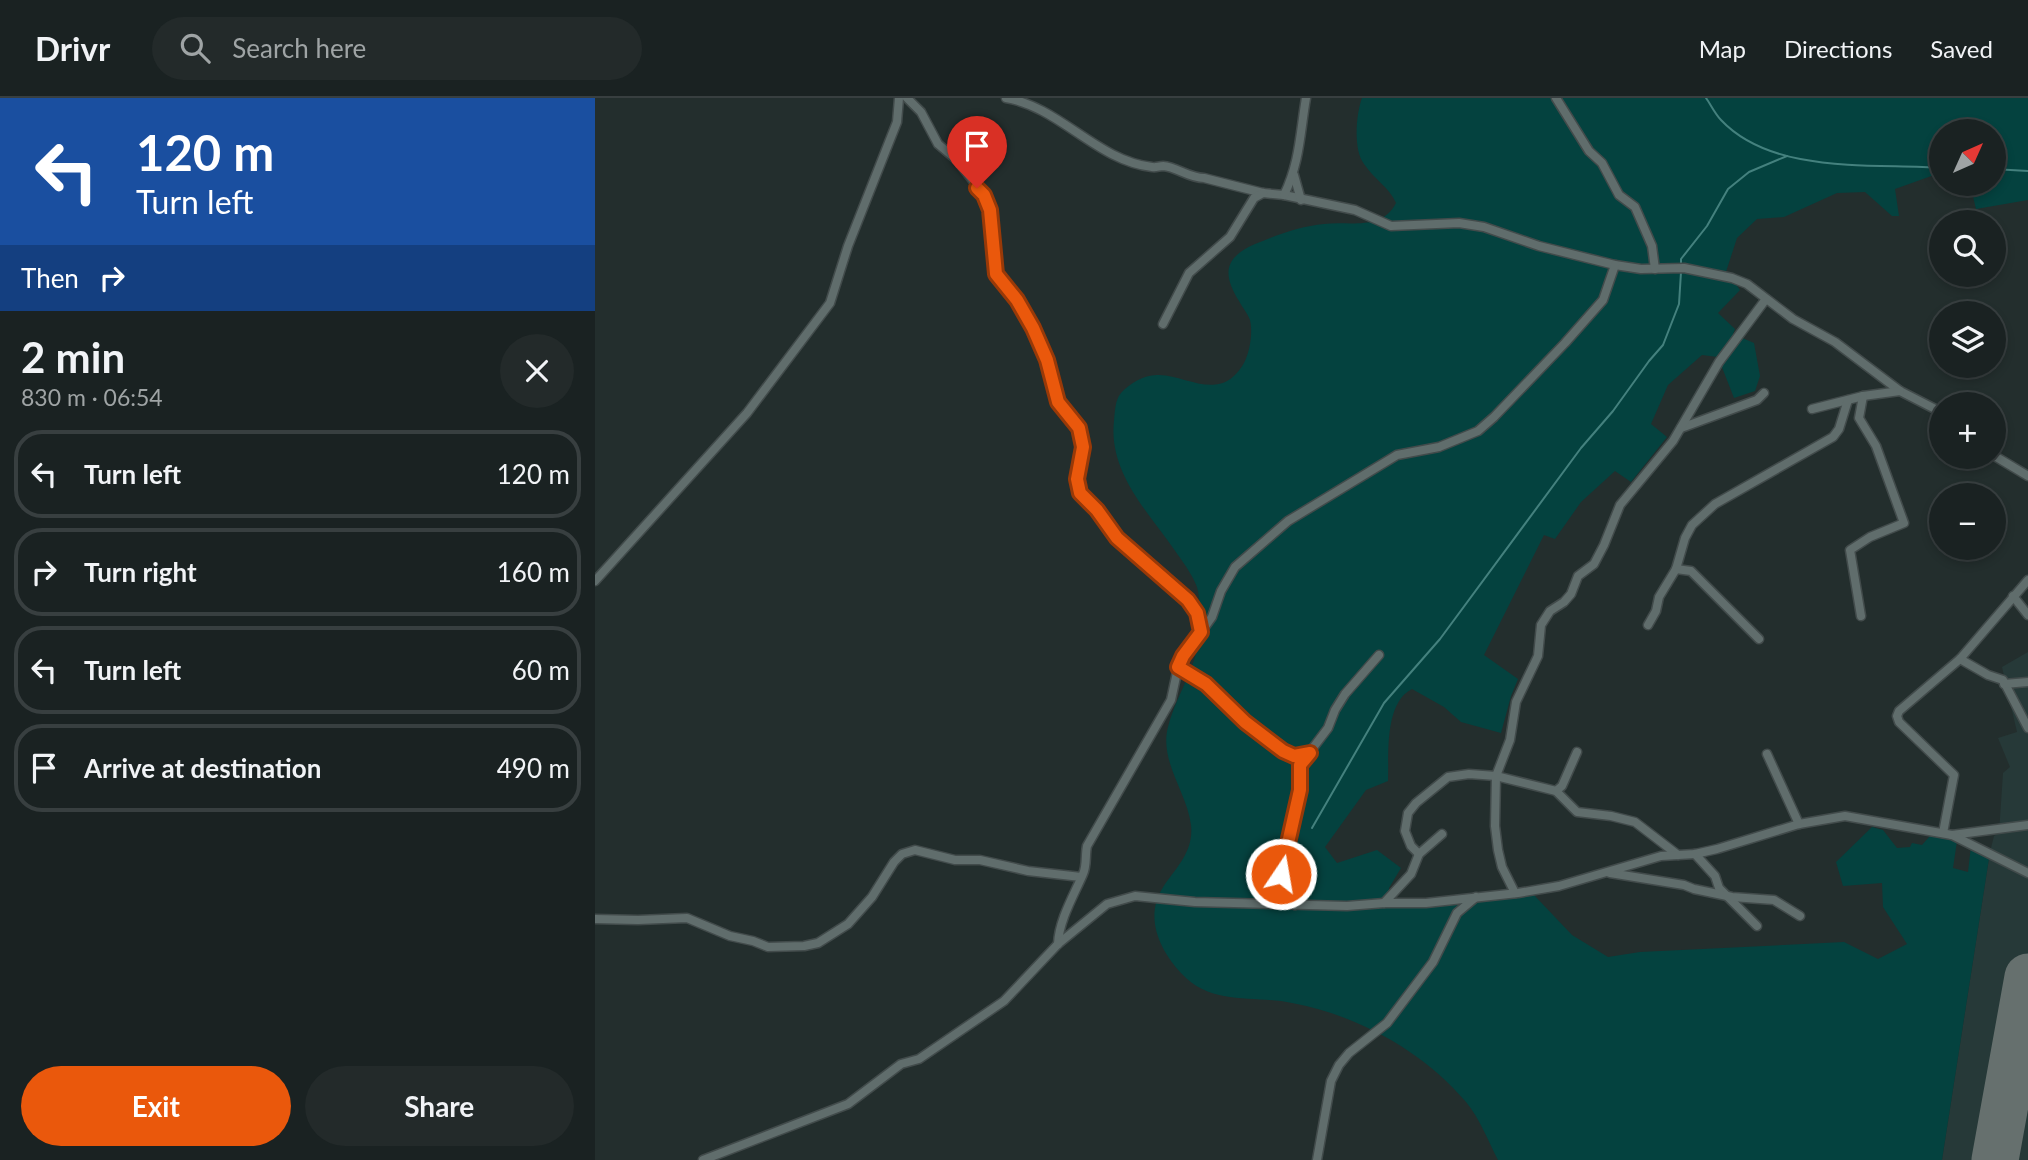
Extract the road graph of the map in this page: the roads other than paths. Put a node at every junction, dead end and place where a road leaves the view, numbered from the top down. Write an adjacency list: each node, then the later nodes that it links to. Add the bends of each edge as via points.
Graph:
1 (899, 98): 25 (street, via 897,122 830,303 747,413)
2 (907, 98): 30 (street, via 938,144 957,160 987,199 995,271 1033,328 1058,402 1079,428 1083,447 1077,479 1080,493 1117,538 1188,600)
3 (1006, 98): 7 (street, via 1023,101 1108,153)
4 (1306, 98): 6 (street)
5 (1556, 98): 11 (street, via 1619,195 1635,207 1653,246)
6 (1294, 175): 8 (street); 9 (street)
7 (1263, 193): 8 (street); 13 (street, via 1254,198 1230,237 1189,273)
8 (1284, 195): 9 (street)
9 (1301, 200): 10 (street, via 1356,211 1391,226 1450,222 1483,227)
10 (1615, 265): 11 (street); 30 (street, via 1603,300 1494,417 1478,431 1439,447 1397,455 1288,521 1235,567)
11 (1655, 269): 12 (street, via 1684,268 1738,280)
12 (1766, 299): 14 (street, via 1835,342); 20 (street, via 1719,362)
13 (1163, 324)
14 (1900, 391): 16 (street); 18 (street)
15 (1764, 393): 20 (street, via 1757,400)
16 (1863, 396): 17 (street); 28 (street, via 1859,418 1876,446 1904,523 1850,550)
17 (1848, 400): 19 (street); 23 (street, via 1833,437 1715,504 1692,525)
18 (1929, 406)
19 (1812, 409)
20 (1681, 428): 41 (street, via 1620,505 1594,564 1545,617 1538,656 1516,702 1510,740)
21 (2006, 463): 22 (street)
22 (2028, 476)
23 (1676, 569): 29 (street); 31 (street, via 1691,571)
24 (2028, 580): 26 (street)
25 (595, 581)
26 (2013, 596): 27 (street); 33 (street)
27 (2028, 615)
28 (1861, 616)
29 (1648, 625)
30 (1201, 632): 34 (street)
31 (1759, 639)
32 (1379, 655): 39 (street, via 1345,694)
33 (1960, 659): 36 (street); 46 (street, via 1897,716 1954,775)
34 (1178, 667): 39 (street, via 1206,684 1283,751 1294,756); 53 (street, via 1171,699 1087,846)
35 (2028, 682): 36 (street)
36 (2004, 684): 37 (street)
37 (2028, 728)
38 (1577, 752): 42 (street)
39 (1310, 753): 58 (street, via 1300,765 1300,790 1281,874)
40 (1767, 754): 43 (street)
41 (1496, 776): 42 (street); 48 (street, via 1448,777 1416,803 1408,813 1405,831); 54 (street, via 1498,850)
42 (1556, 791): 50 (street, via 1577,812 1635,822)
43 (1799, 824): 46 (street, via 1845,816); 49 (street)
44 (2028, 825): 47 (street)
45 (1443, 834): 48 (street)
46 (1943, 834): 47 (street)
47 (1952, 835): 52 (street)
48 (1419, 854): 57 (street, via 1411,874)
49 (1695, 854): 50 (street); 56 (street)
50 (1678, 855): 51 (street)
51 (1607, 872): 54 (street, via 1559,887); 56 (street)
52 (2028, 873)
53 (1081, 877): 60 (street, via 915,850 898,857 872,897 843,929 813,945 791,948 768,947 687,918); 62 (street)
54 (1515, 893): 55 (street)
55 (1476, 897): 57 (street); 64 (street, via 1457,913 1433,962 1387,1023 1339,1065 1331,1081)
56 (1728, 897): 59 (street, via 1775,900); 61 (street)
57 (1384, 903): 58 (street)
58 (1295, 905): 62 (street, via 1116,896)
59 (1800, 916)
60 (595, 919)
61 (1757, 926)
62 (1058, 944): 63 (street, via 1004,1001 919,1059 901,1064 848,1104)
63 (703, 1160)
64 (1317, 1160)

